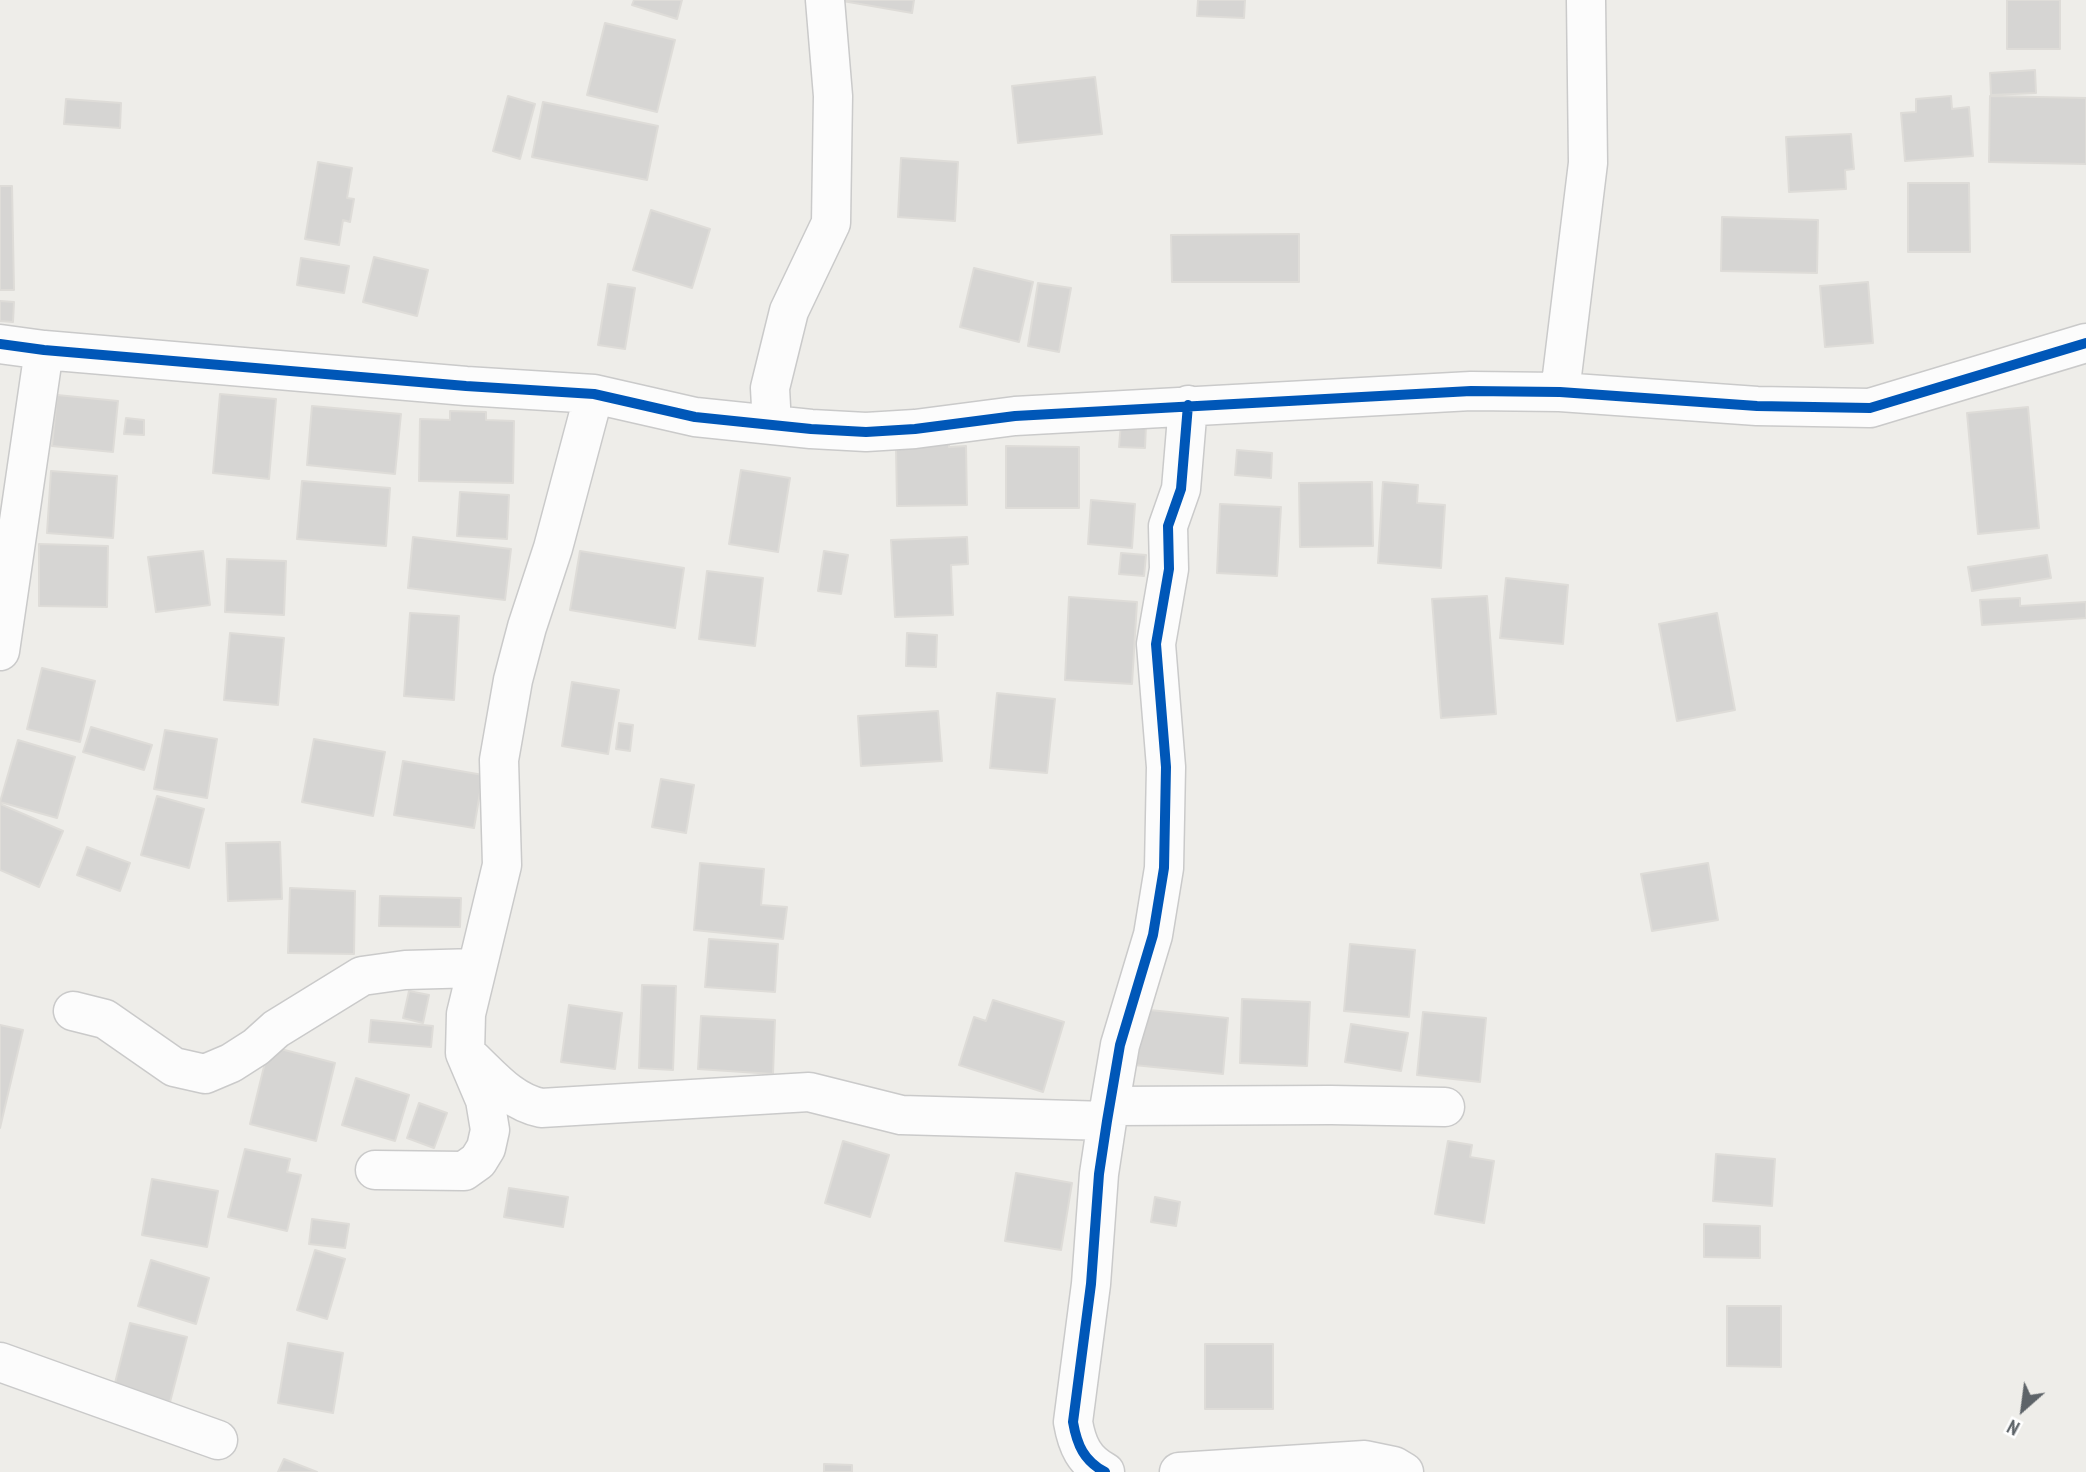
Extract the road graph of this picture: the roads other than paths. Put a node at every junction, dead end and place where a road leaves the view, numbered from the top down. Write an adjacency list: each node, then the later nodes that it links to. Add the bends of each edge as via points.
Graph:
1 (825, 0): 9 (street, via 834,96 831,223 789,311 770,388)
2 (1586, 0): 6 (street, via 1588,163)
3 (2086, 343): 6 (street, via 1870,408 1757,406)
4 (0, 344): 5 (street)
5 (44, 350): 7 (street); 10 (street)
6 (1560, 392): 8 (street, via 1471,391)
7 (594, 394): 9 (street, via 695,417); 11 (street, via 513,680 499,760 502,866)
8 (1188, 405): 9 (street, via 866,432); 15 (street, via 1181,489 1168,526 1168,569 1156,644 1166,767 1164,868 1153,935 1121,1045)
9 (772, 425)
10 (0, 651)
11 (477, 968): 12 (street, via 362,976 231,1063 205,1074 174,1067 105,1019); 13 (street, via 466,1014)
12 (73, 1011)
13 (465, 1053): 15 (street, via 509,1093 541,1108 808,1093 901,1115); 16 (street, via 485,1100 491,1130 478,1161 464,1171)
14 (1445, 1107): 15 (street, via 1331,1105)
15 (1109, 1113): 19 (street, via 1073,1422 1077,1445 1087,1460)
16 (375, 1170)
17 (0, 1362): 18 (street)
18 (218, 1440)
19 (1105, 1472)
20 (1179, 1472): 21 (street, via 1365,1460)
21 (1404, 1472)

